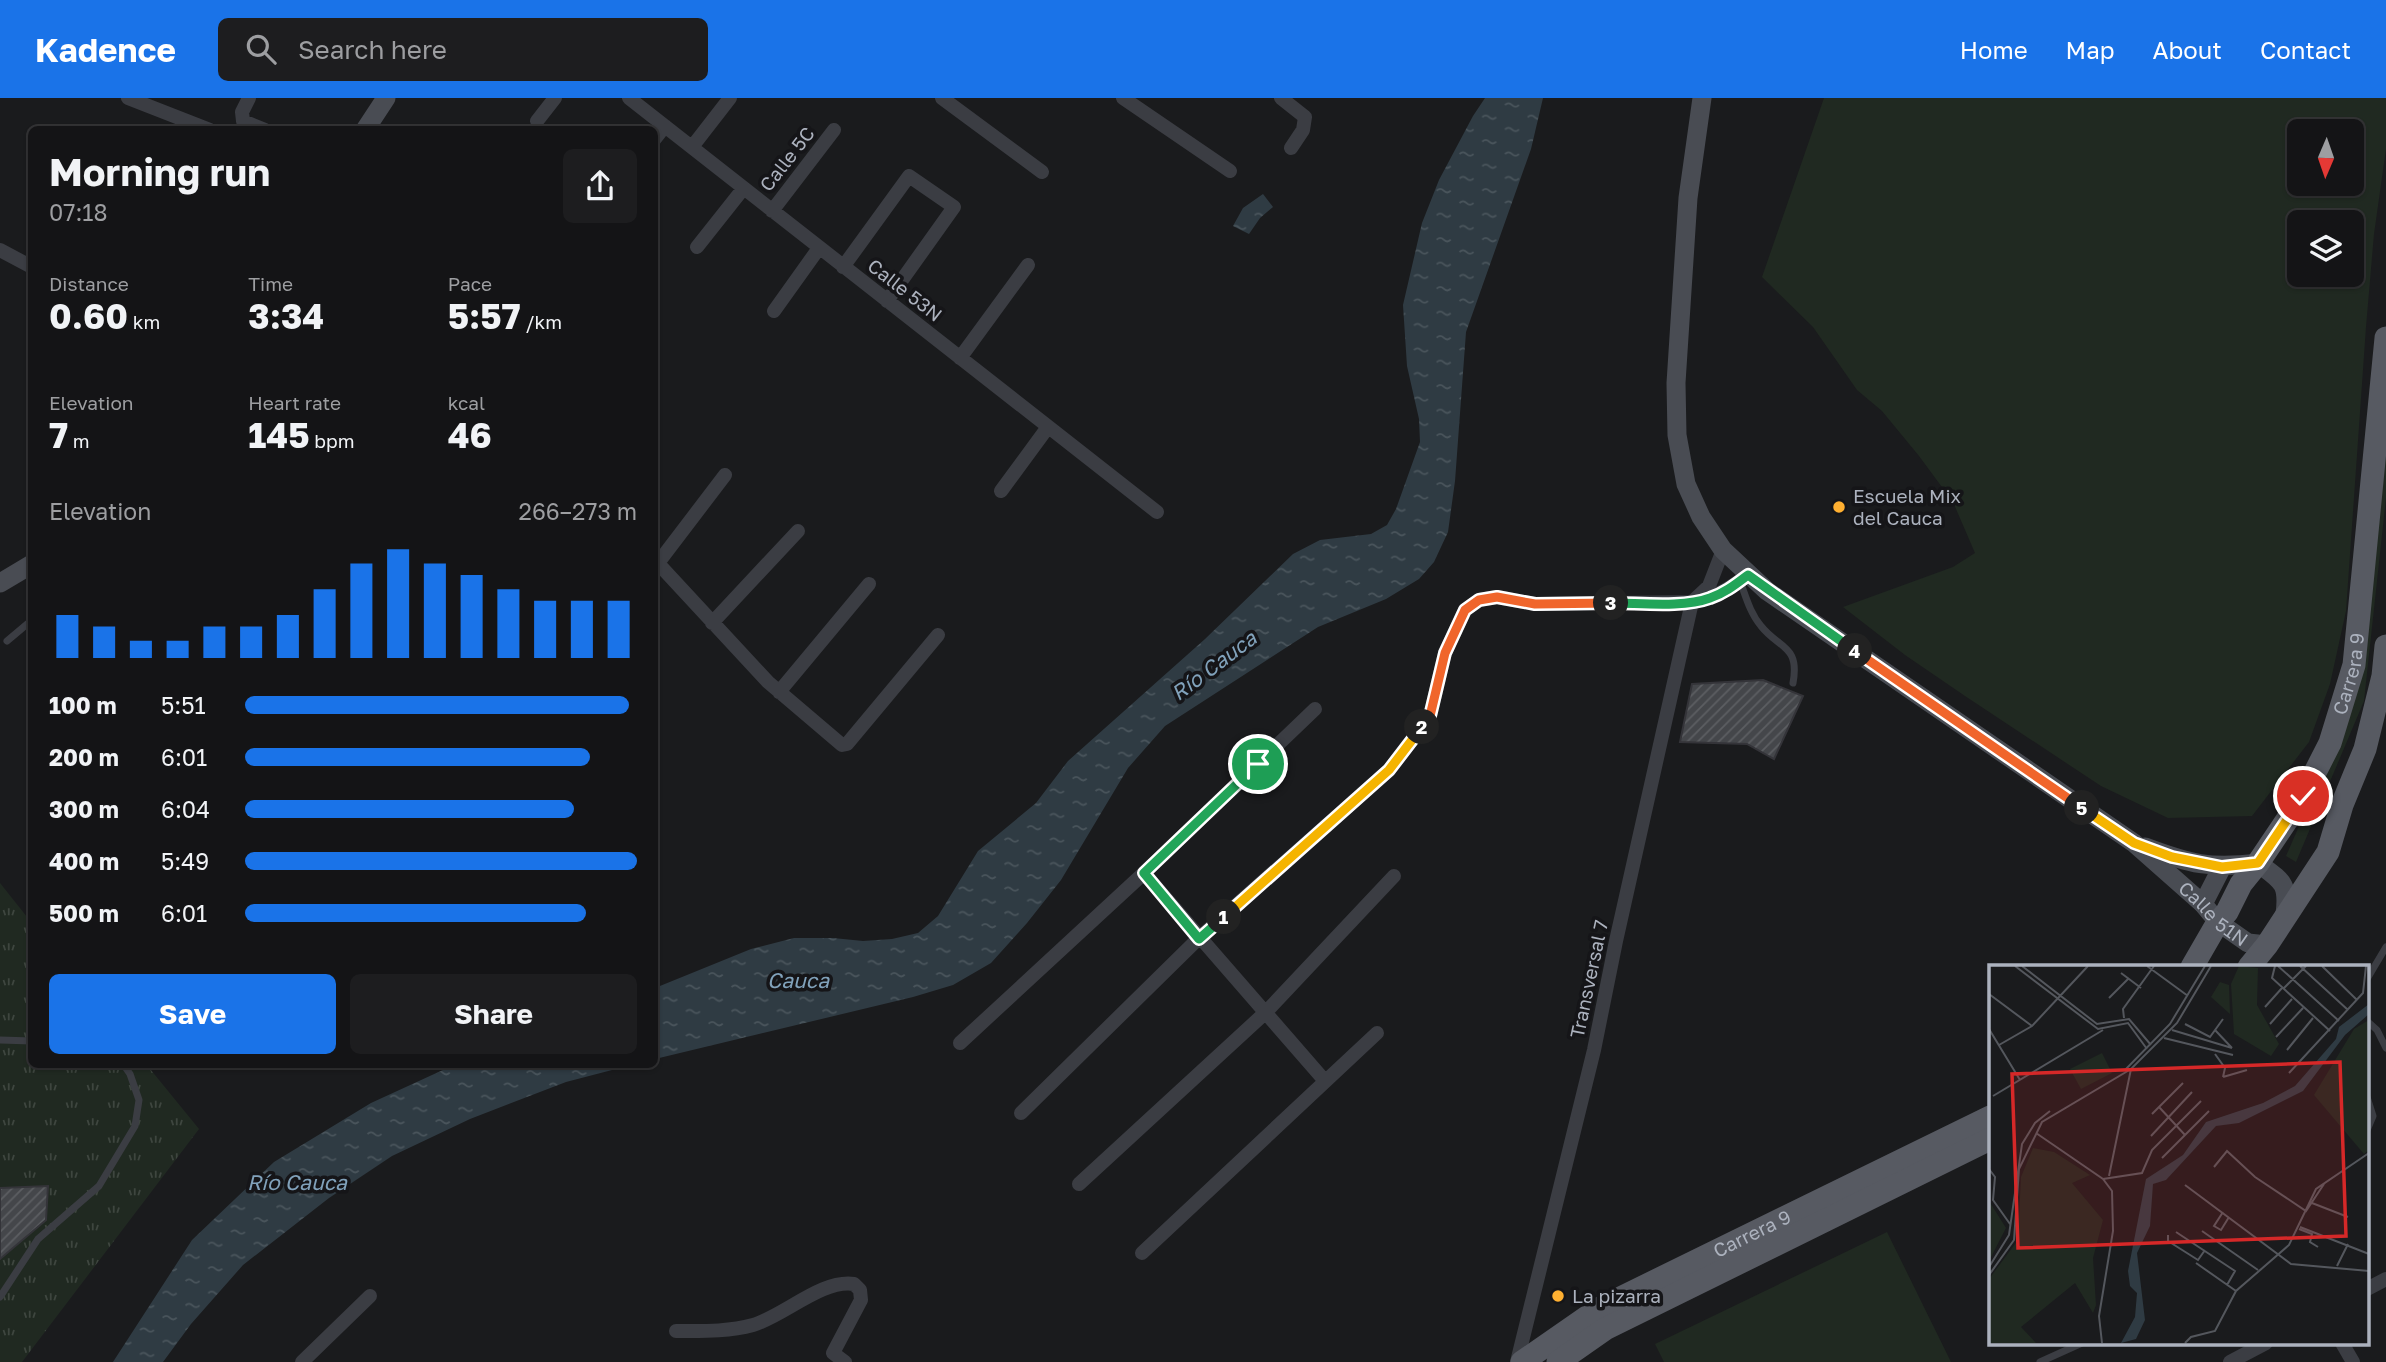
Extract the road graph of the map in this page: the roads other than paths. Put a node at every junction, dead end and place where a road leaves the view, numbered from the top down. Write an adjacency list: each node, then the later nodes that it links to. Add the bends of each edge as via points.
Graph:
1 (128, 98): 12 (street)
2 (249, 98): 13 (street, via 243,121)
3 (386, 98): 14 (main road)
4 (555, 98): 11 (street)
5 (629, 98): 15 (street, Calle 53N)
6 (730, 98): 18 (street)
7 (942, 98): 21 (street)
8 (1124, 98): 20 (street)
9 (1281, 98): 19 (street, via 1305,117 1303,130)
10 (1702, 98): 39 (main road, Calle 51N, via 1688,198 1677,435 1686,484)
11 (537, 121)
12 (200, 126)
13 (255, 126)
14 (368, 126)
15 (665, 126): 17 (street); 18 (street, Calle 53N)
16 (834, 130): 23 (street, Calle 5C)
17 (658, 135)
18 (692, 147): 22 (street, Calle 53N)
19 (1291, 148)
20 (1230, 171)
21 (1042, 172)
22 (743, 189): 23 (street, Calle 53N); 24 (street)
23 (772, 211): 25 (street, Calle 53N)
24 (697, 247)
25 (819, 248): 29 (street, Calle 53N); 31 (street)
26 (0, 250): 27 (street)
27 (28, 265)
28 (1028, 265): 33 (street)
29 (843, 267): 30 (street, Calle 53N); 30 (street, via 909,176 954,207)
30 (887, 301): 33 (street, Calle 53N)
31 (774, 311)
32 (2386, 338): 56 (main road, Carrera 9, via 2354,665 2330,743 2303,796)
33 (960, 358): 34 (street, Calle 53N)
34 (1048, 427): 36 (street); 37 (street, Calle 53N)
35 (726, 475): 40 (street)
36 (1001, 491)
37 (1157, 512)
38 (798, 531): 48 (street)
39 (1723, 550): 43 (main road, Calle 51N); 46 (street, via 1709,586)
40 (658, 559)
41 (658, 563): 48 (street)
42 (28, 566): 44 (main road)
43 (1744, 578): 46 (street, via 1709,599); 52 (lane, via 1752,613 1762,629 1790,650 1796,670); 55 (main road, Calle 51N)
44 (0, 583)
45 (869, 584): 53 (street)
46 (1692, 602): 63 (street, via 1479,600 1465,610 1445,653 1430,716 1389,770); 95 (street, Transversal 7, via 1591,1062)
47 (28, 623): 50 (lane)
48 (712, 623): 53 (street)
49 (938, 635): 53 (street, via 846,744)
50 (6, 640)
51 (2386, 646): 61 (main road, Carrera 9, via 2365,748 2328,852)
52 (1793, 683)
53 (779, 692)
54 (1315, 709): 58 (street)
55 (2134, 843): 57 (main road, Calle 51N, via 2182,860); 60 (main road, Calle 51N)
56 (2258, 863): 57 (main road, Calle 51N); 61 (main road, via 2283,882 2288,895); 62 (main road, Carrera 9)
57 (2222, 867): 60 (main road)
58 (1144, 873): 63 (street); 74 (street)
59 (1394, 876): 69 (street)
60 (2203, 904): 62 (main road, Calle 51N)
61 (2285, 914): 64 (main road, Carrera 9)
62 (2218, 922): 64 (main road, Calle 51N, via 2248,943); 66 (main road, Carrera 9)
63 (1199, 939): 69 (street); 79 (street)
64 (2267, 945): 67 (main road, Carrera 9)
65 (2386, 947): 68 (lane)
66 (2193, 965)
67 (2251, 965)
68 (2368, 977)
69 (1266, 1012): 77 (street); 83 (street)
70 (2368, 1022): 75 (lane)
71 (1377, 1032): 77 (street)
72 (0, 1040): 73 (lane)
73 (28, 1041)
74 (960, 1043)
75 (2386, 1048)
76 (126, 1068): 88 (lane, via 139,1100 135,1126 100,1186 37,1239)
77 (1325, 1081): 84 (street)
78 (2368, 1100): 81 (lane, via 2373,1115)
79 (1021, 1114)
80 (1989, 1117): 95 (main road, Carrera 9, via 1600,1308)
81 (2368, 1128)
82 (1989, 1139): 96 (main road, Carrera 9, via 1605,1329)
83 (1079, 1184)
84 (1142, 1253)
85 (2386, 1279): 86 (street)
86 (2368, 1288)
87 (370, 1296): 93 (street)
88 (0, 1297)
89 (676, 1331): 94 (street, via 754,1325 836,1284 854,1284 862,1300 833,1353)
90 (2080, 1344): 97 (lane)
91 (2264, 1344): 98 (street)
92 (2343, 1344): 99 (street)
93 (302, 1362)
94 (845, 1362)
95 (1519, 1362)
96 (1558, 1362)
97 (2040, 1362)
98 (2230, 1362)
99 (2353, 1362)

